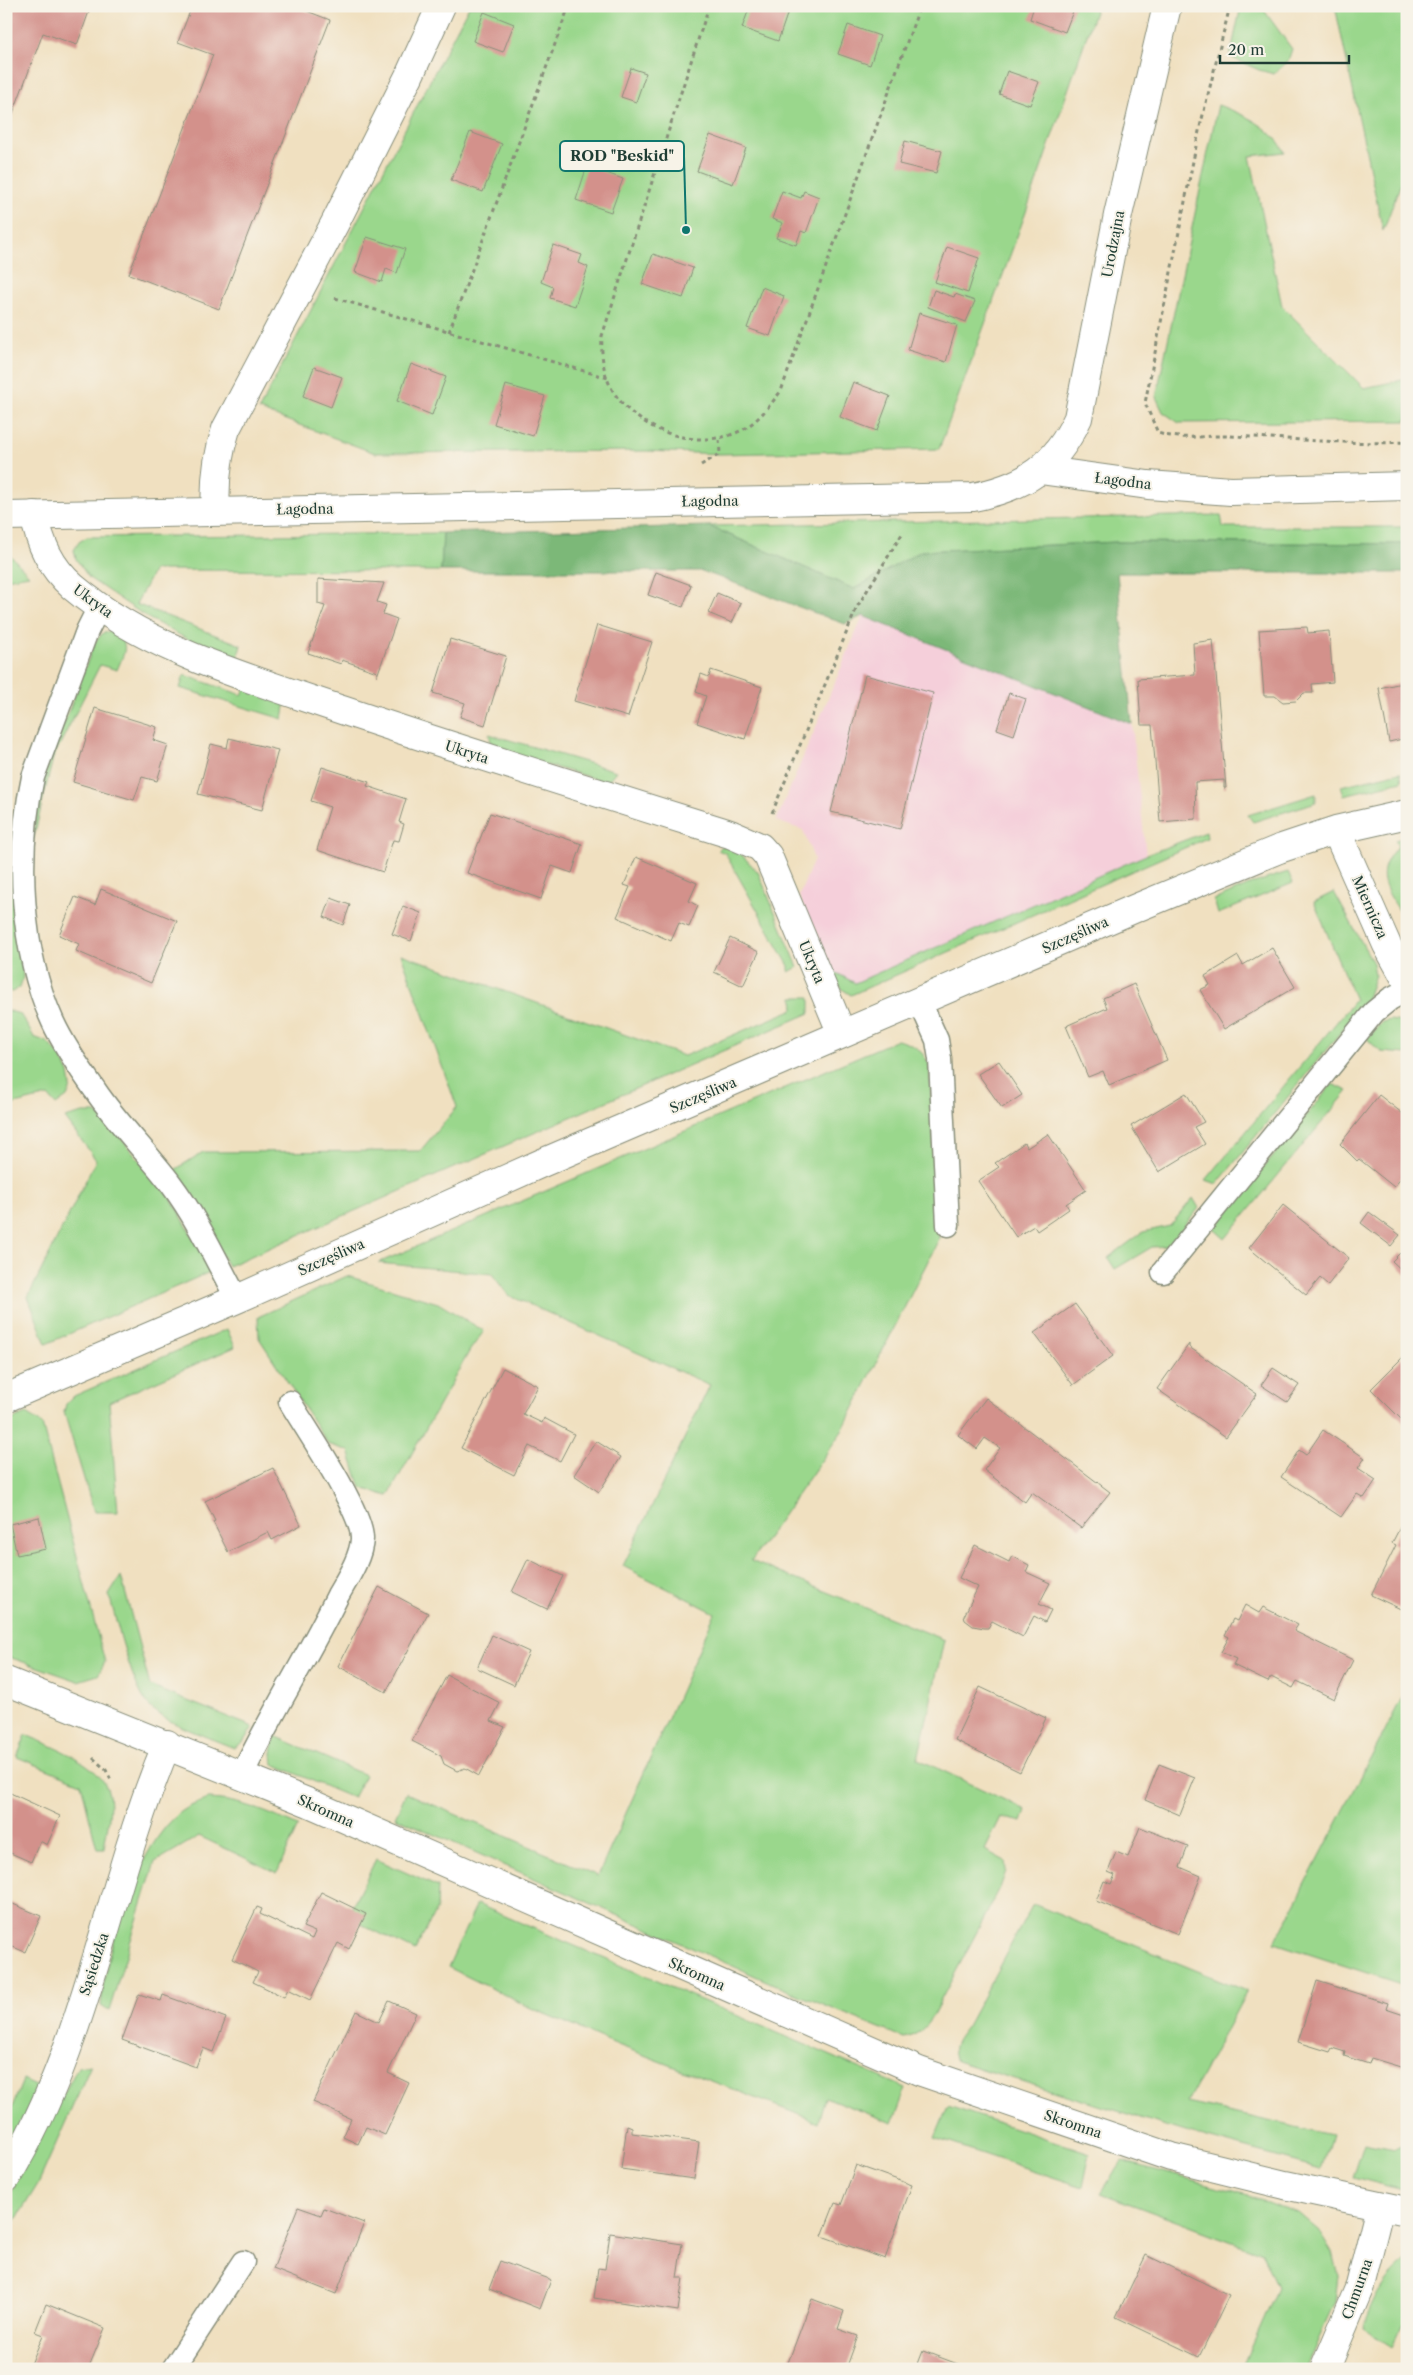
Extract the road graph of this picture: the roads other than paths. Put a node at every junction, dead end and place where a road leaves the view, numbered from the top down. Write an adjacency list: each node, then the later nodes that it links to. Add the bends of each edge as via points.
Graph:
1 (441, 6): 5 (street, via 335,223 226,430 218,455 214,491)
2 (1167, 6): 3 (street, Urodzajna, via 1118,215 1078,418 1060,451)
3 (1040, 470): 4 (street, Łagodna, via 1148,485 1231,491); 5 (street, Łagodna, via 996,492 973,497)
4 (1407, 486)
5 (216, 511): 6 (street, Łagodna)
6 (34, 515): 7 (street, Łagodna); 8 (street, Ukryta, via 40,541 52,564 71,585)
7 (6, 516)
8 (99, 607): 14 (street, Ukryta, via 165,644 202,660 480,756 730,834 760,847 768,856); 17 (lane, via 77,655 29,794 23,855 25,905 32,952 53,1022 74,1059 197,1222)
9 (1407, 814): 10 (street, Szczęśliwa)
10 (1336, 830): 11 (street, Miernicza); 13 (street, Szczęśliwa, via 1279,849)
11 (1407, 982)
12 (1407, 990): 16 (lane, via 1390,998 1374,1012)
13 (919, 1000): 14 (street, Szczęśliwa); 15 (lane, via 937,1040 940,1059)
14 (842, 1034): 17 (street, Szczęśliwa)
15 (948, 1225)
16 (1163, 1272)
17 (237, 1299): 18 (street, Szczęśliwa)
18 (6, 1398)
19 (290, 1402): 22 (lane, via 359,1522 362,1540 356,1560 319,1633)
20 (6, 1680): 21 (street, Skromna)
21 (167, 1744): 22 (street, Skromna); 23 (street, Sąsiedzka, via 141,1810 62,2064 45,2106)
22 (242, 1775): 24 (street, Skromna, via 919,2071 1171,2157)
23 (6, 2178)
24 (1380, 2206): 25 (street, Skromna); 28 (street, Chmurna, via 1360,2286)
25 (1407, 2211)
26 (243, 2262): 27 (lane)
27 (173, 2369)
28 (1325, 2369)

